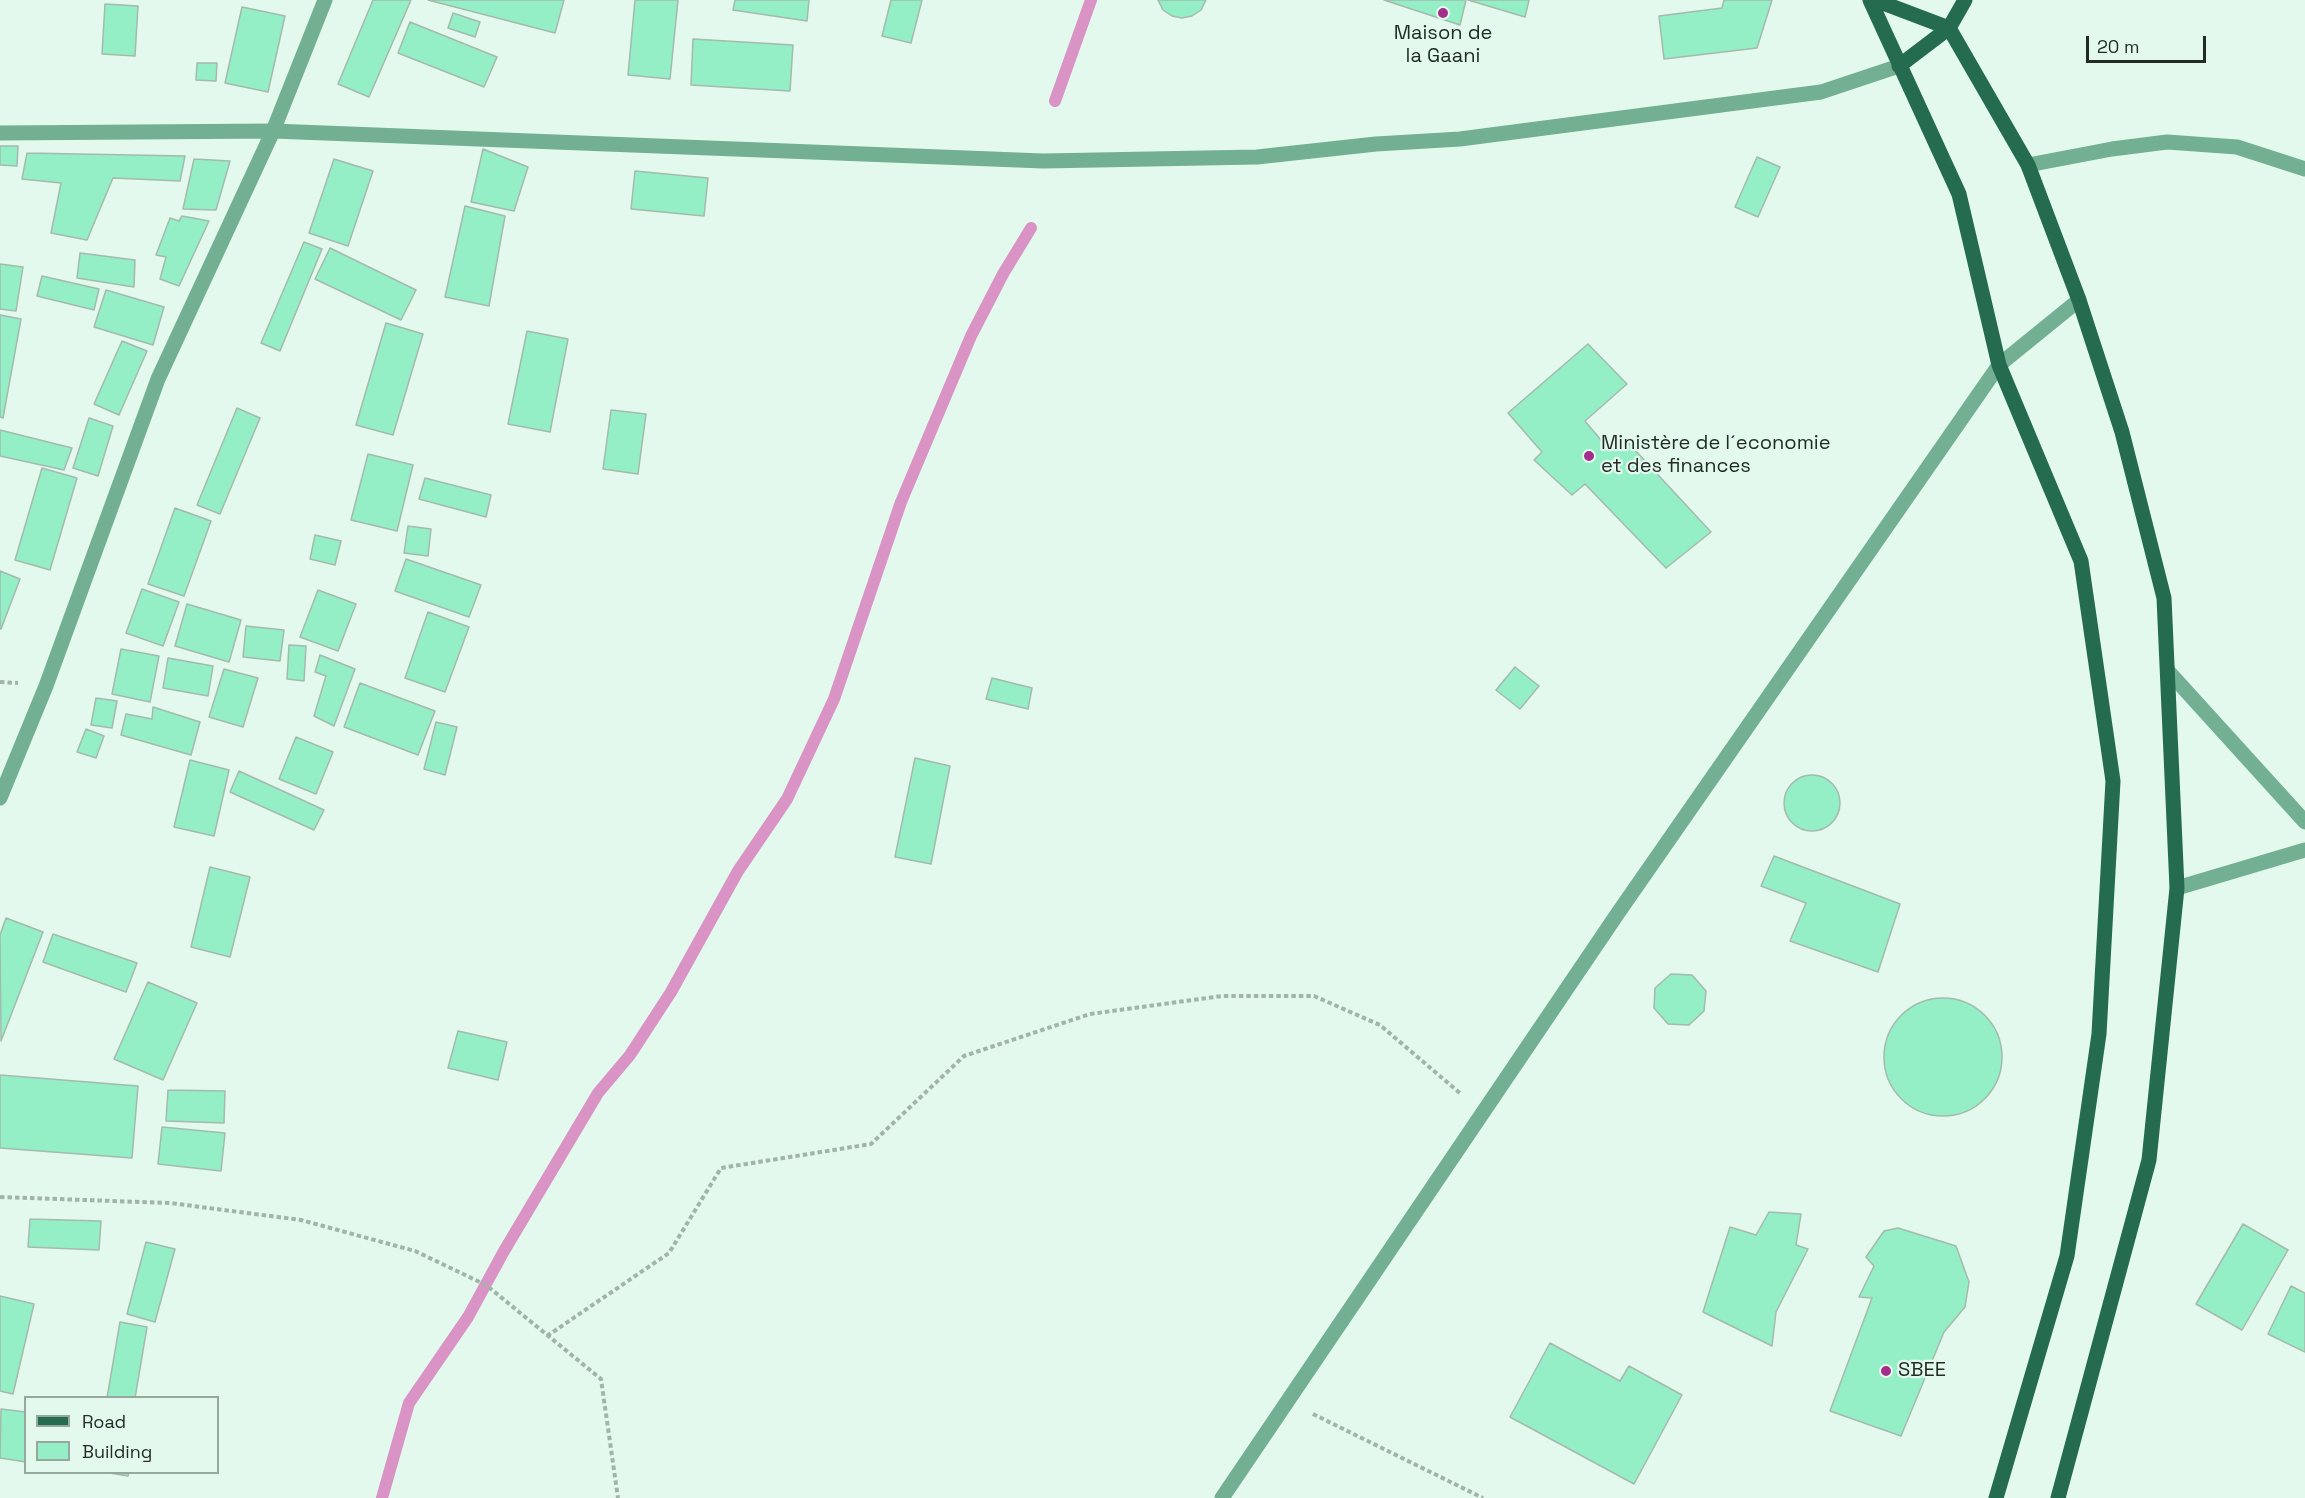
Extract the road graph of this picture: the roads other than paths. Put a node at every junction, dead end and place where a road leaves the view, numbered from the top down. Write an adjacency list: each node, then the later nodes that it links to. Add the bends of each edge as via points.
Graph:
1 (325, 0): 7 (street)
2 (1870, 0): 6 (main road)
3 (1875, 0): 5 (main road)
4 (1965, 0): 5 (main road)
5 (1949, 28): 6 (main road); 9 (main road)
6 (1899, 66): 7 (street, via 1821,92 1460,139 1257,157 1043,161); 12 (main road, via 1959,194)
7 (273, 131): 8 (street); 14 (street, via 158,379 46,686)
8 (0, 133)
9 (2028, 165): 10 (street, via 2167,141 2237,147); 11 (main road)
10 (2305, 169)
11 (2079, 300): 12 (street); 13 (main road, via 2121,432 2164,598)
12 (1999, 365): 18 (street, via 1618,913); 19 (main road, via 2081,561 2113,781 2099,1034 2067,1256)
13 (2168, 671): 15 (street); 17 (main road)
14 (0, 798)
15 (2305, 822)
16 (2305, 850): 17 (street)
17 (2177, 888): 20 (main road, via 2150,1160)
18 (1221, 1498)
19 (1996, 1498)
20 (2058, 1498)

